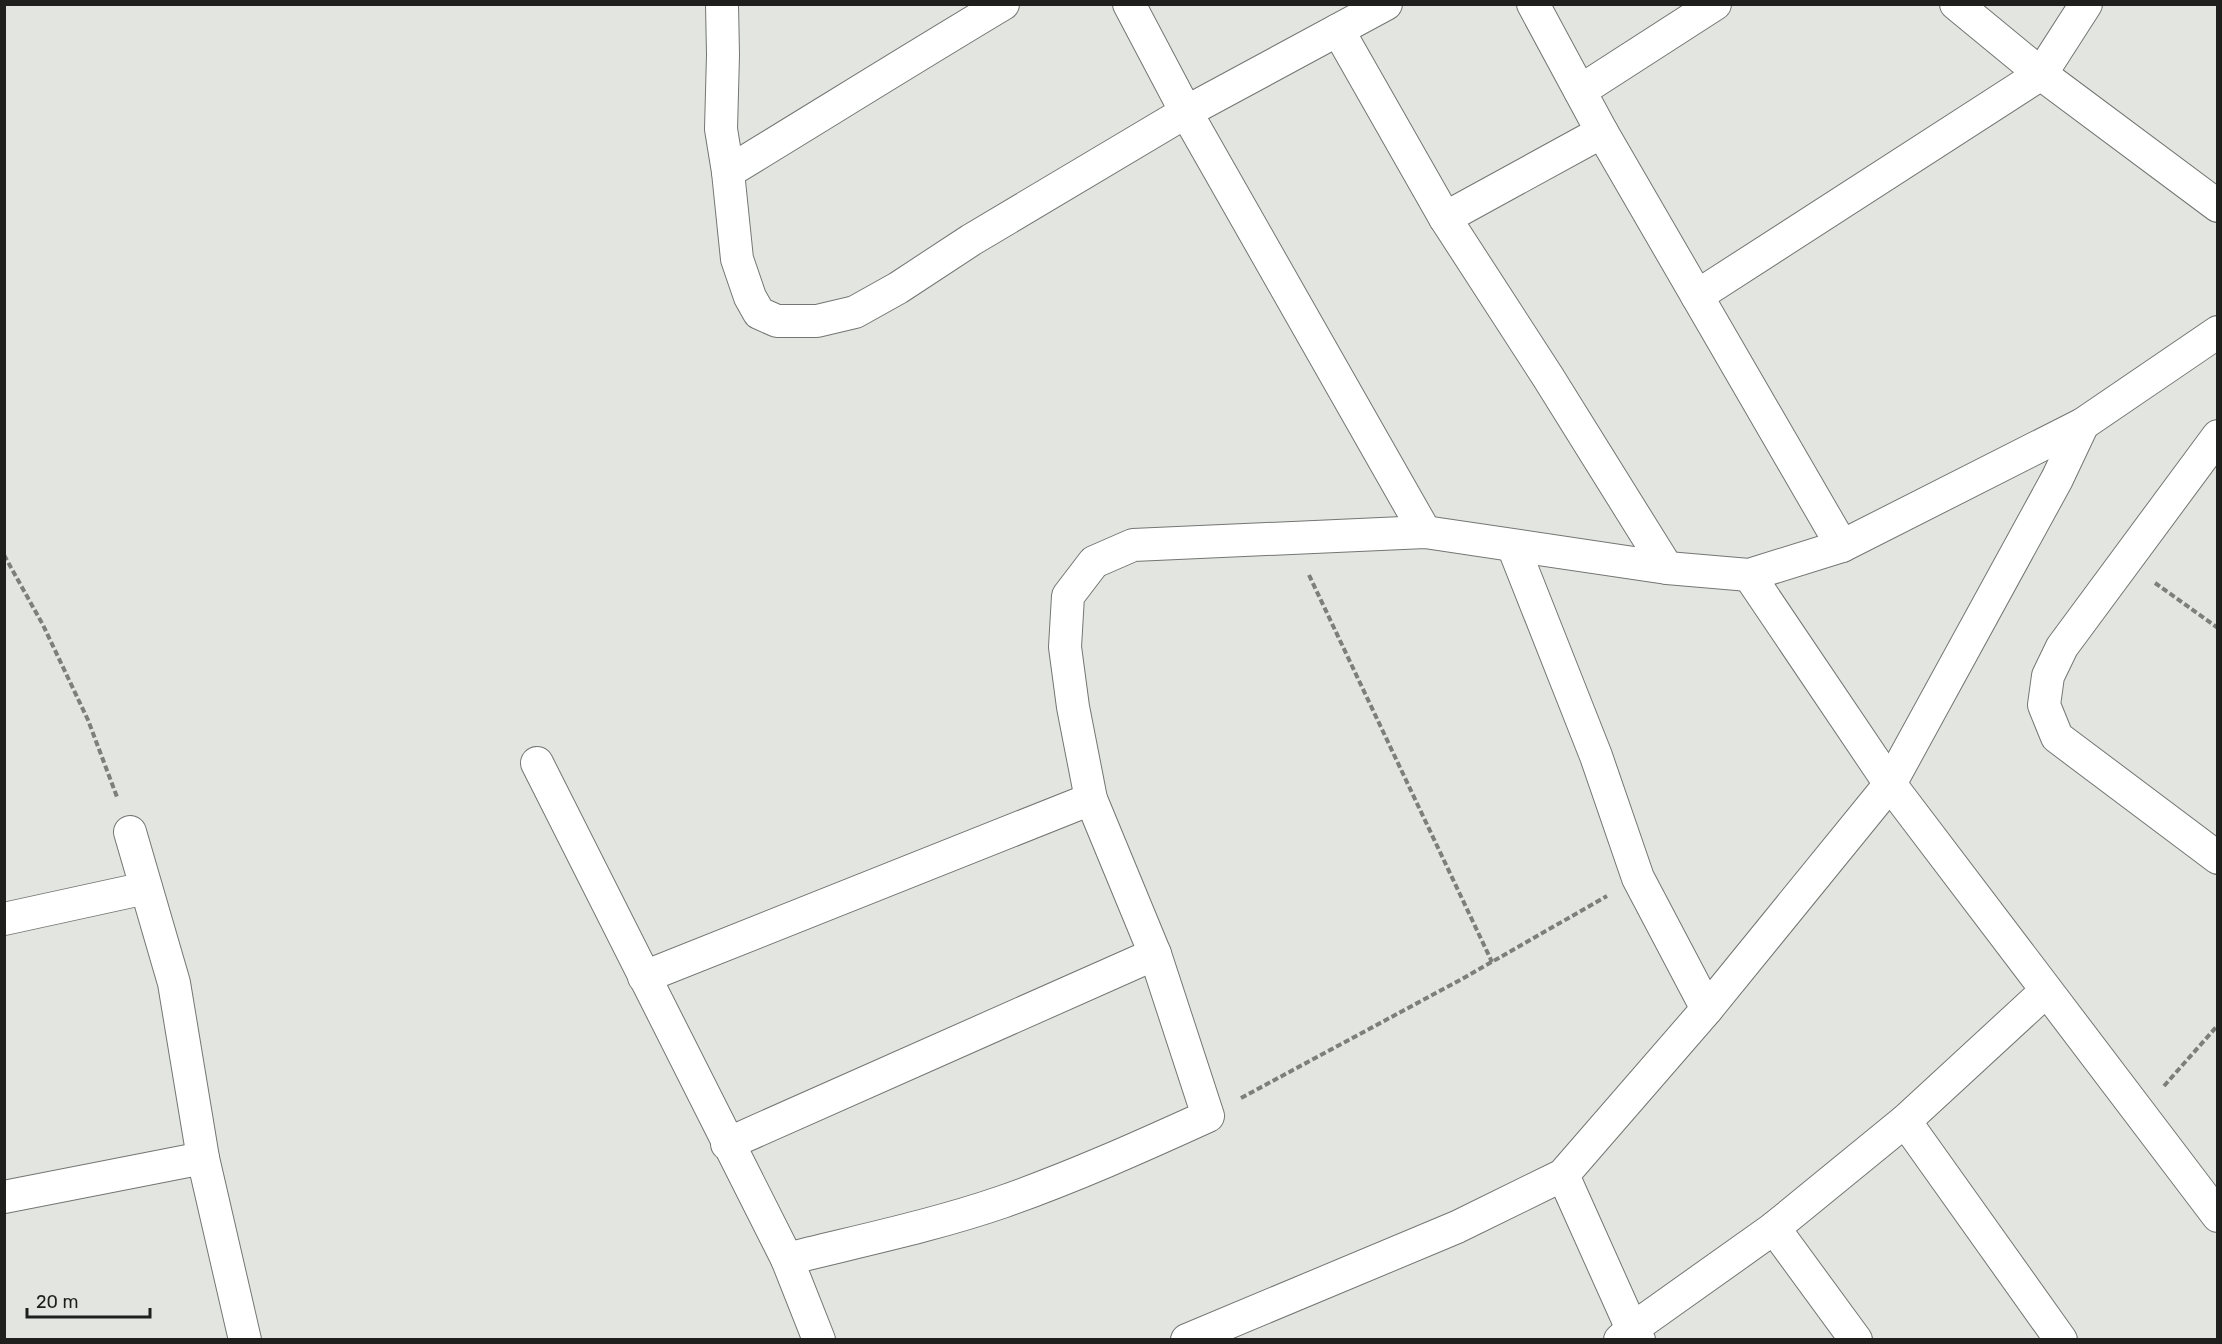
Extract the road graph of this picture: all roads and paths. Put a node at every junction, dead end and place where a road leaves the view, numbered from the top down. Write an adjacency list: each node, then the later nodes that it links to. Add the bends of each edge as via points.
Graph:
1 (722, 4): 14 (street, via 721,129)
2 (1003, 4): 14 (street)
3 (1130, 4): 12 (street)
4 (1533, 4): 11 (street)
5 (1715, 4): 11 (street)
6 (1956, 4): 10 (street)
7 (2086, 4): 10 (street)
8 (1380, 6): 9 (street)
9 (1338, 30): 12 (street); 16 (street)
10 (2041, 74): 15 (street); 17 (street)
11 (1580, 91): 13 (street)
12 (1186, 112): 14 (street, via 898,288 855,312 817,321 777,321 759,313 737,259); 21 (street)
13 (1602, 132): 16 (street); 17 (street)
14 (728, 172)
15 (2217, 206)
16 (1446, 218): 27 (street)
17 (1697, 296): 24 (street)
18 (2217, 332): 19 (street)
19 (2083, 424): 24 (street); 31 (street, via 2057,479)
20 (2217, 436): 26 (street)
21 (1425, 532): 22 (street); 23 (street)
22 (1292, 537): 32 (street, via 1133,545 1094,562 1068,596 1065,647); 39 (path)
23 (1513, 546): 27 (street); 35 (street, via 1596,756)
24 (1842, 546): 28 (street)
25 (4, 555): 33 (path, via 88,720)
26 (2126, 562): 29 (path); 34 (street, via 2062,647 2048,676 2044,705 2057,737)
27 (1667, 568): 28 (street)
28 (1749, 575): 31 (street)
29 (2217, 628)
30 (537, 763): 40 (street)
31 (1890, 784): 41 (street); 42 (street)
32 (1091, 798): 38 (street); 40 (street)
33 (130, 832): 36 (street)
34 (2216, 854)
35 (1638, 878): 39 (path); 42 (street)
36 (146, 888): 37 (street); 48 (street, via 174,983)
37 (4, 919)
38 (1155, 954): 45 (street); 47 (street)
39 (1491, 962): 45 (path)
40 (644, 977): 47 (street)
41 (2046, 991): 44 (street); 46 (street)
42 (1707, 1009): 49 (street)
43 (2217, 1025): 44 (path)
44 (2140, 1114): 51 (street)
45 (1208, 1116): 53 (street, via 1099,1165 1001,1202)
46 (1905, 1121): 52 (street); 59 (street)
47 (727, 1144): 53 (street)
48 (203, 1158): 50 (street); 55 (street)
49 (1563, 1175): 54 (street); 57 (street, via 1457,1227)
50 (4, 1197)
51 (2217, 1216)
52 (1774, 1228): 54 (street); 58 (street)
53 (786, 1259): 56 (street)
54 (1630, 1336)
55 (244, 1340)
56 (819, 1340)
57 (1187, 1340)
58 (1856, 1340)
59 (2061, 1340)

